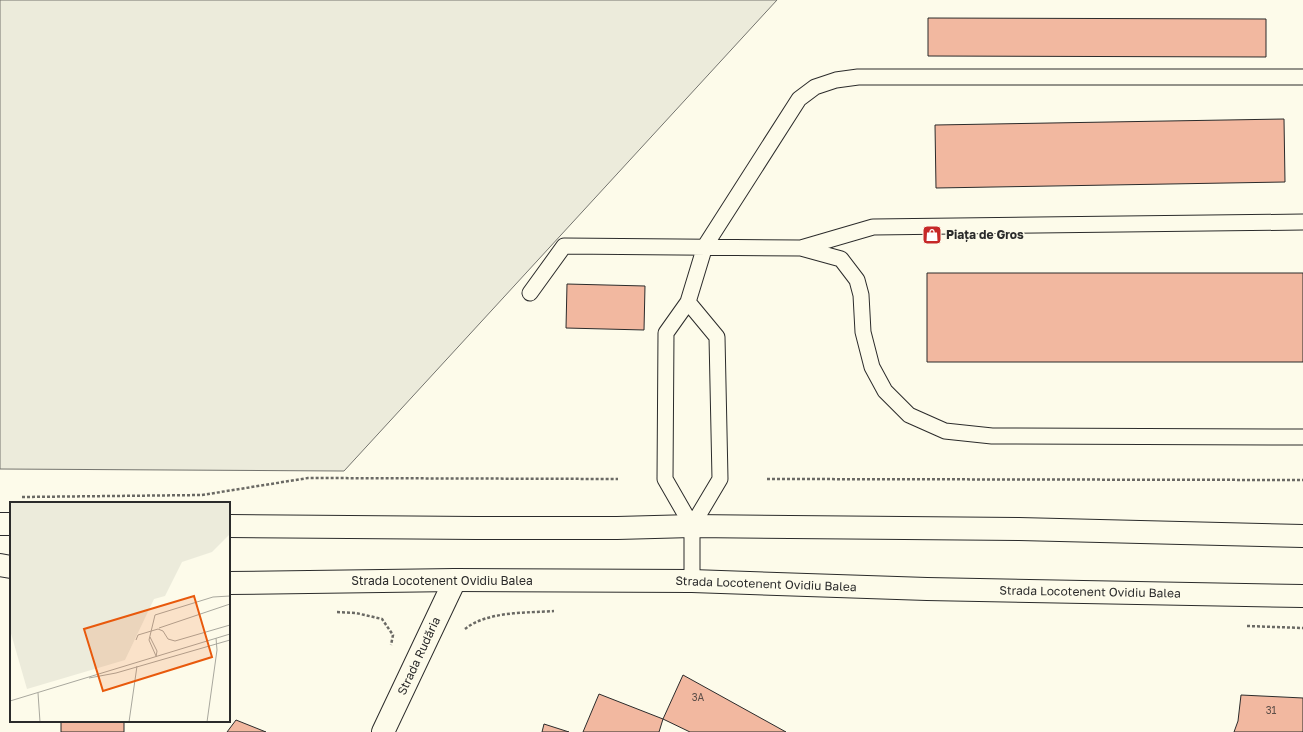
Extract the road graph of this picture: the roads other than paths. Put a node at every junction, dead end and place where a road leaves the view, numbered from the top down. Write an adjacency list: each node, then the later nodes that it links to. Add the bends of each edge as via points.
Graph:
1 (1303, 77): 3 (lane, via 858,77 836,80 815,87 799,99)
2 (1303, 222): 4 (lane, via 873,227)
3 (705, 246): 4 (lane); 5 (lane, via 564,246); 6 (lane)
4 (801, 248): 7 (lane, via 841,259 857,280 861,295 863,332 872,367 884,391 909,415 945,431 992,436)
5 (530, 293)
6 (688, 302): 9 (lane, via 666,333 665,479); 9 (lane, via 717,337 720,479)
7 (1303, 437)
8 (230, 526): 9 (main road)
9 (692, 526): 10 (main road, via 1019,529); 14 (lane)
10 (1303, 536)
11 (0, 565): 12 (main road)
12 (10, 567)
13 (455, 580): 14 (main road, Strada Locotenent Ovidiu Balea); 15 (main road, Strada Locotenent Ovidiu Balea); 17 (main road, Strada Rudăria)
14 (692, 581): 16 (main road, Strada Locotenent Ovidiu Balea, via 927,589)
15 (230, 583)
16 (1303, 596)
17 (383, 732)

